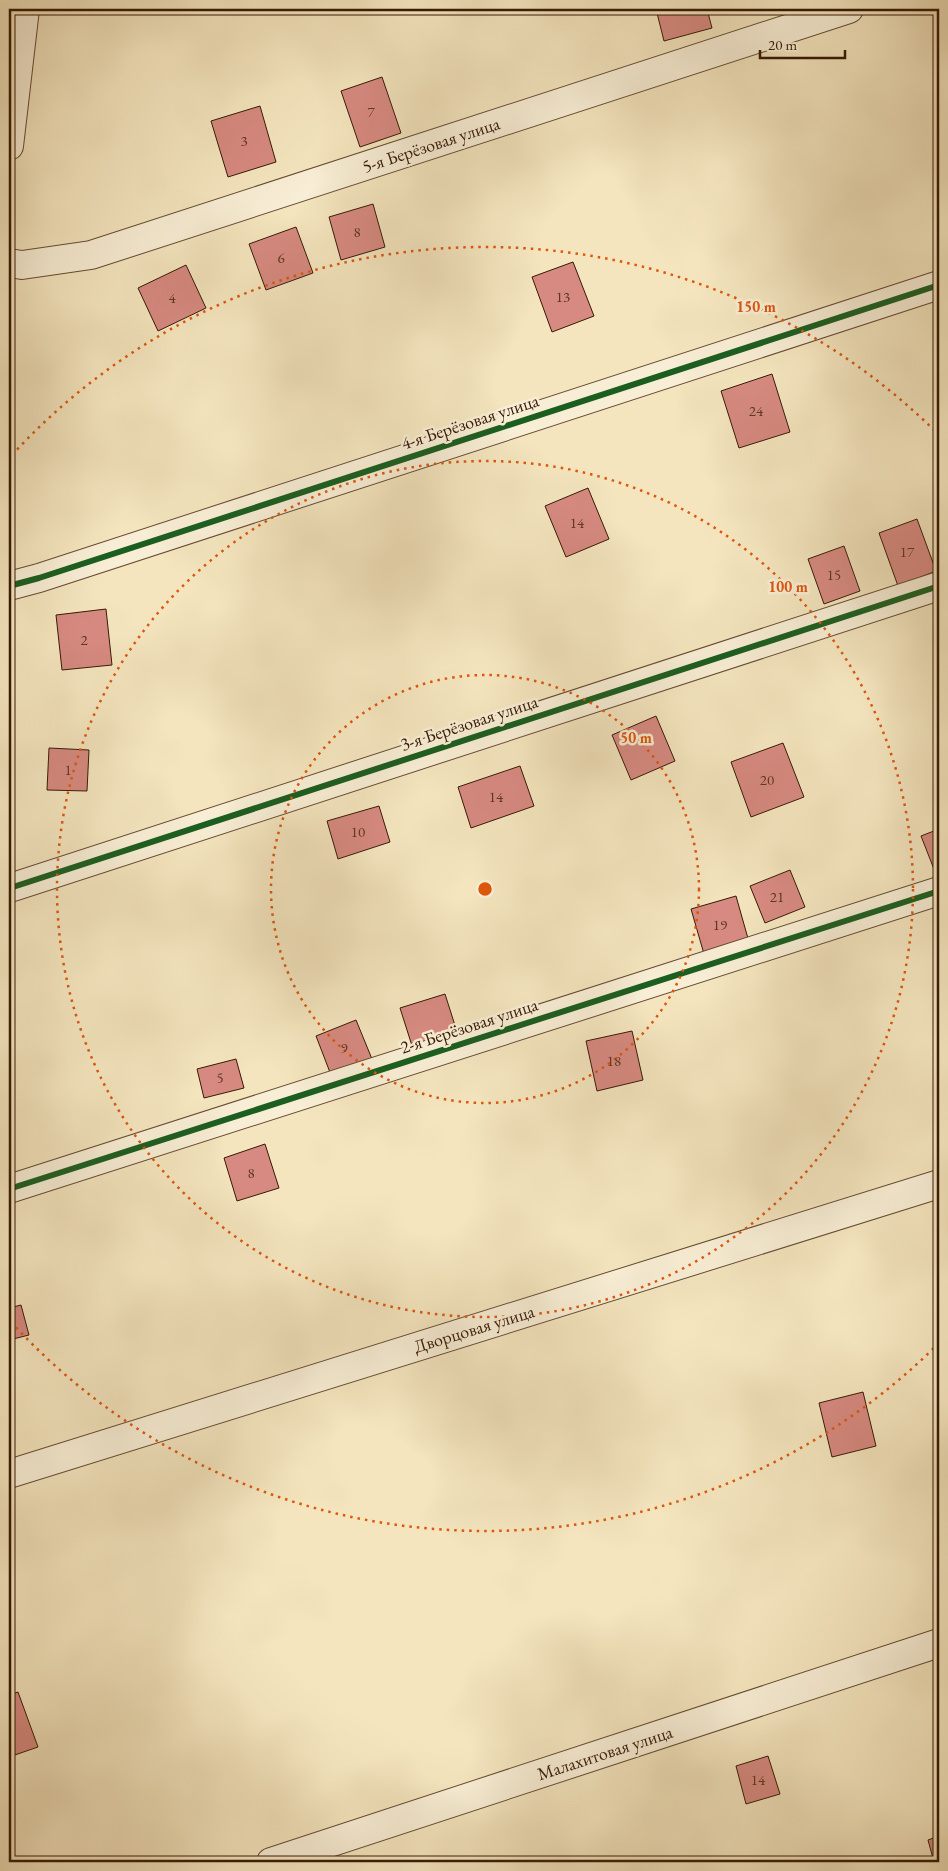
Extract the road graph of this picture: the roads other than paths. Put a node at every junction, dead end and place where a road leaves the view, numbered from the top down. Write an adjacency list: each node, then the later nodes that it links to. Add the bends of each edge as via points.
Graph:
1 (24, 9): 3 (street)
2 (849, 9): 5 (street, 5-я Берёзовая улица, via 91,256 22,265)
3 (10, 118): 4 (street)
4 (9, 146)
5 (9, 263)
6 (939, 285): 7 (street, 4-я Берёзовая улица)
7 (9, 586)
8 (939, 586): 9 (street, 3-я Берёзовая улица)
9 (9, 886)
10 (939, 891): 12 (street, 2-я Берёзовая улица)
11 (939, 1184): 13 (street, Дворцовая улица)
12 (9, 1189)
13 (9, 1474)
14 (939, 1643): 15 (street, Малахитовая улица)
15 (271, 1862)

